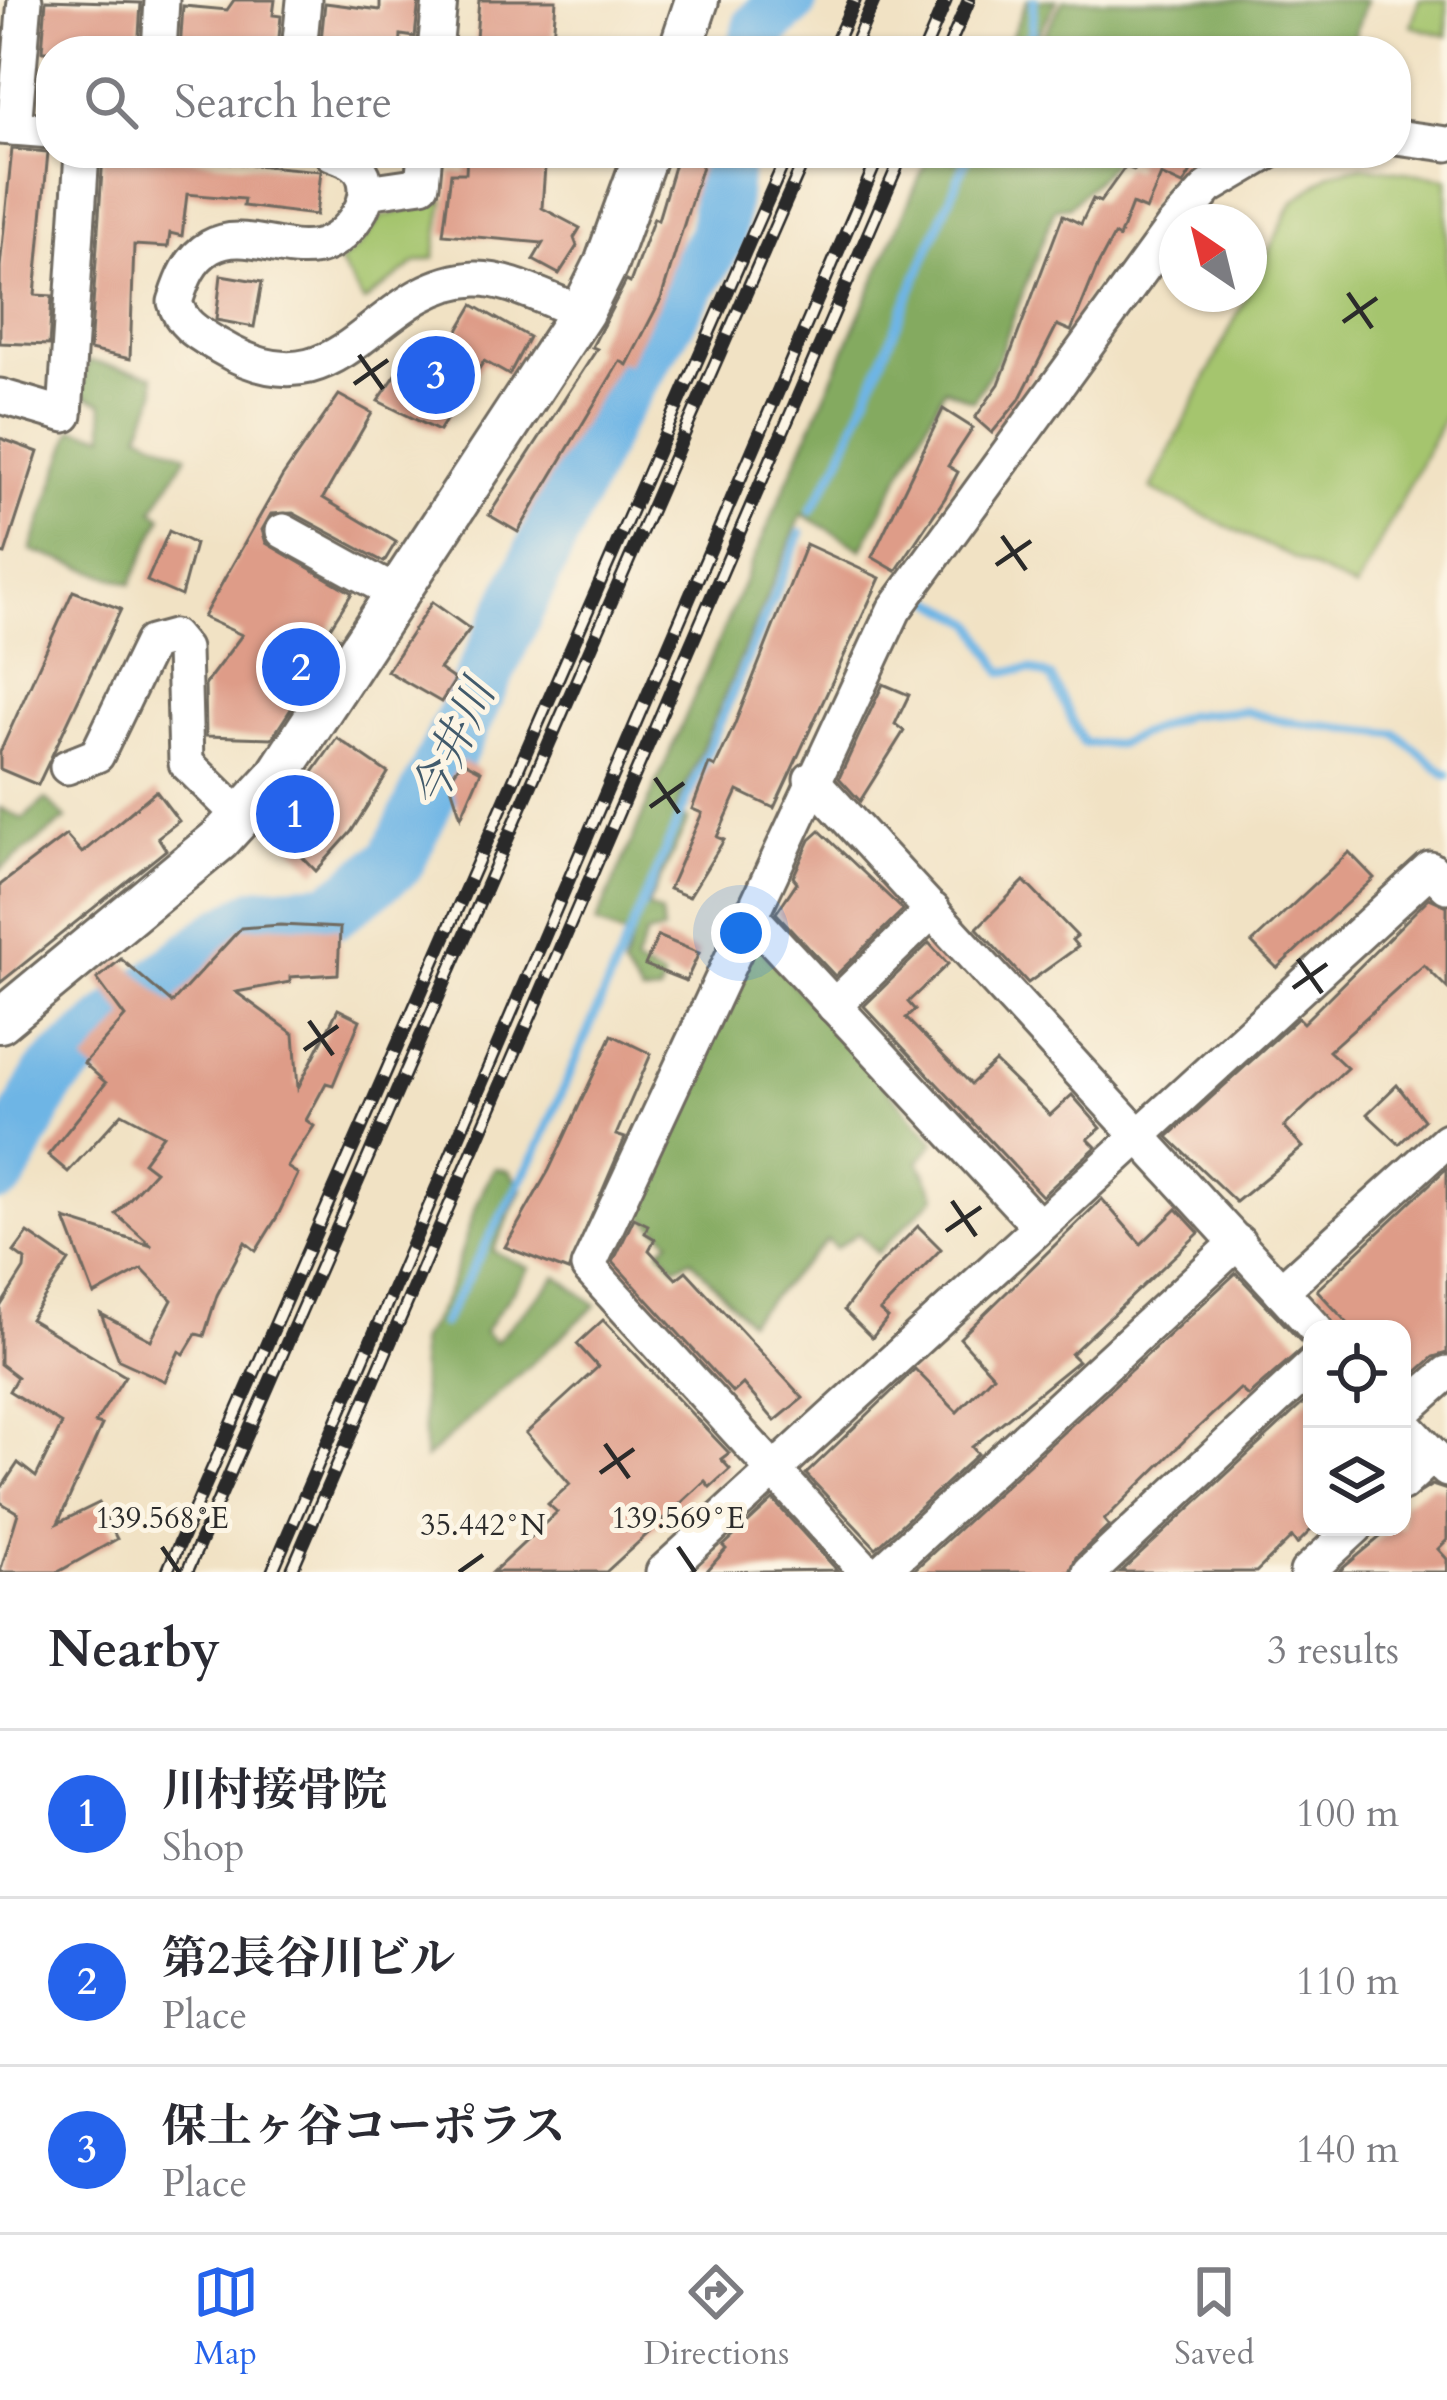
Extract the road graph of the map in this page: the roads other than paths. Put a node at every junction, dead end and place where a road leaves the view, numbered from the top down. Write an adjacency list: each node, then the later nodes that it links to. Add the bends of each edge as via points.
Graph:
1 (25, 0): 10 (street)
2 (163, 0): 6 (street)
3 (304, 0): 7 (street)
4 (440, 0): 8 (street)
5 (697, 0): 9 (street)
6 (160, 36)
7 (300, 36)
8 (436, 36)
9 (685, 36)
10 (7, 128)
11 (1411, 139): 12 (street)
12 (1447, 144)
13 (81, 168): 20 (street, via 65,415)
14 (358, 168): 18 (street)
15 (423, 168): 18 (street, via 422,184)
16 (641, 168): 19 (street)
17 (1241, 168): 24 (street, via 1209,187 1177,222 894,610)
18 (367, 192): 19 (street, via 349,227 319,248 212,246 183,275 179,316 255,367 285,373 341,353 432,289 478,279)
19 (582, 312): 22 (street)
20 (0, 396)
21 (283, 531): 22 (street)
22 (400, 595): 25 (street, via 277,778)
23 (67, 766): 25 (street, via 97,755 151,644 172,637 183,649 186,763)
24 (811, 779): 27 (street); 28 (street)
25 (241, 817): 30 (street)
26 (1447, 886): 31 (street, via 1430,869)
27 (933, 910): 29 (street); 31 (street)
28 (748, 914): 29 (street); 42 (street, via 587,1267)
29 (834, 1006): 33 (street)
30 (0, 1022)
31 (1138, 1133): 33 (street); 34 (street)
32 (1447, 1140): 35 (street)
33 (1037, 1226): 42 (street)
34 (1238, 1242): 35 (street); 47 (street)
35 (1281, 1291): 36 (street)
36 (1308, 1320)
37 (1447, 1373): 39 (street)
38 (1303, 1374): 48 (street)
39 (1411, 1409)
40 (1410, 1428): 41 (street)
41 (1440, 1463): 43 (street)
42 (773, 1469): 45 (street); 46 (street)
43 (1411, 1479)
44 (1345, 1536): 49 (street)
45 (663, 1572)
46 (867, 1572)
47 (881, 1572)
48 (1090, 1572)
49 (1307, 1572)

